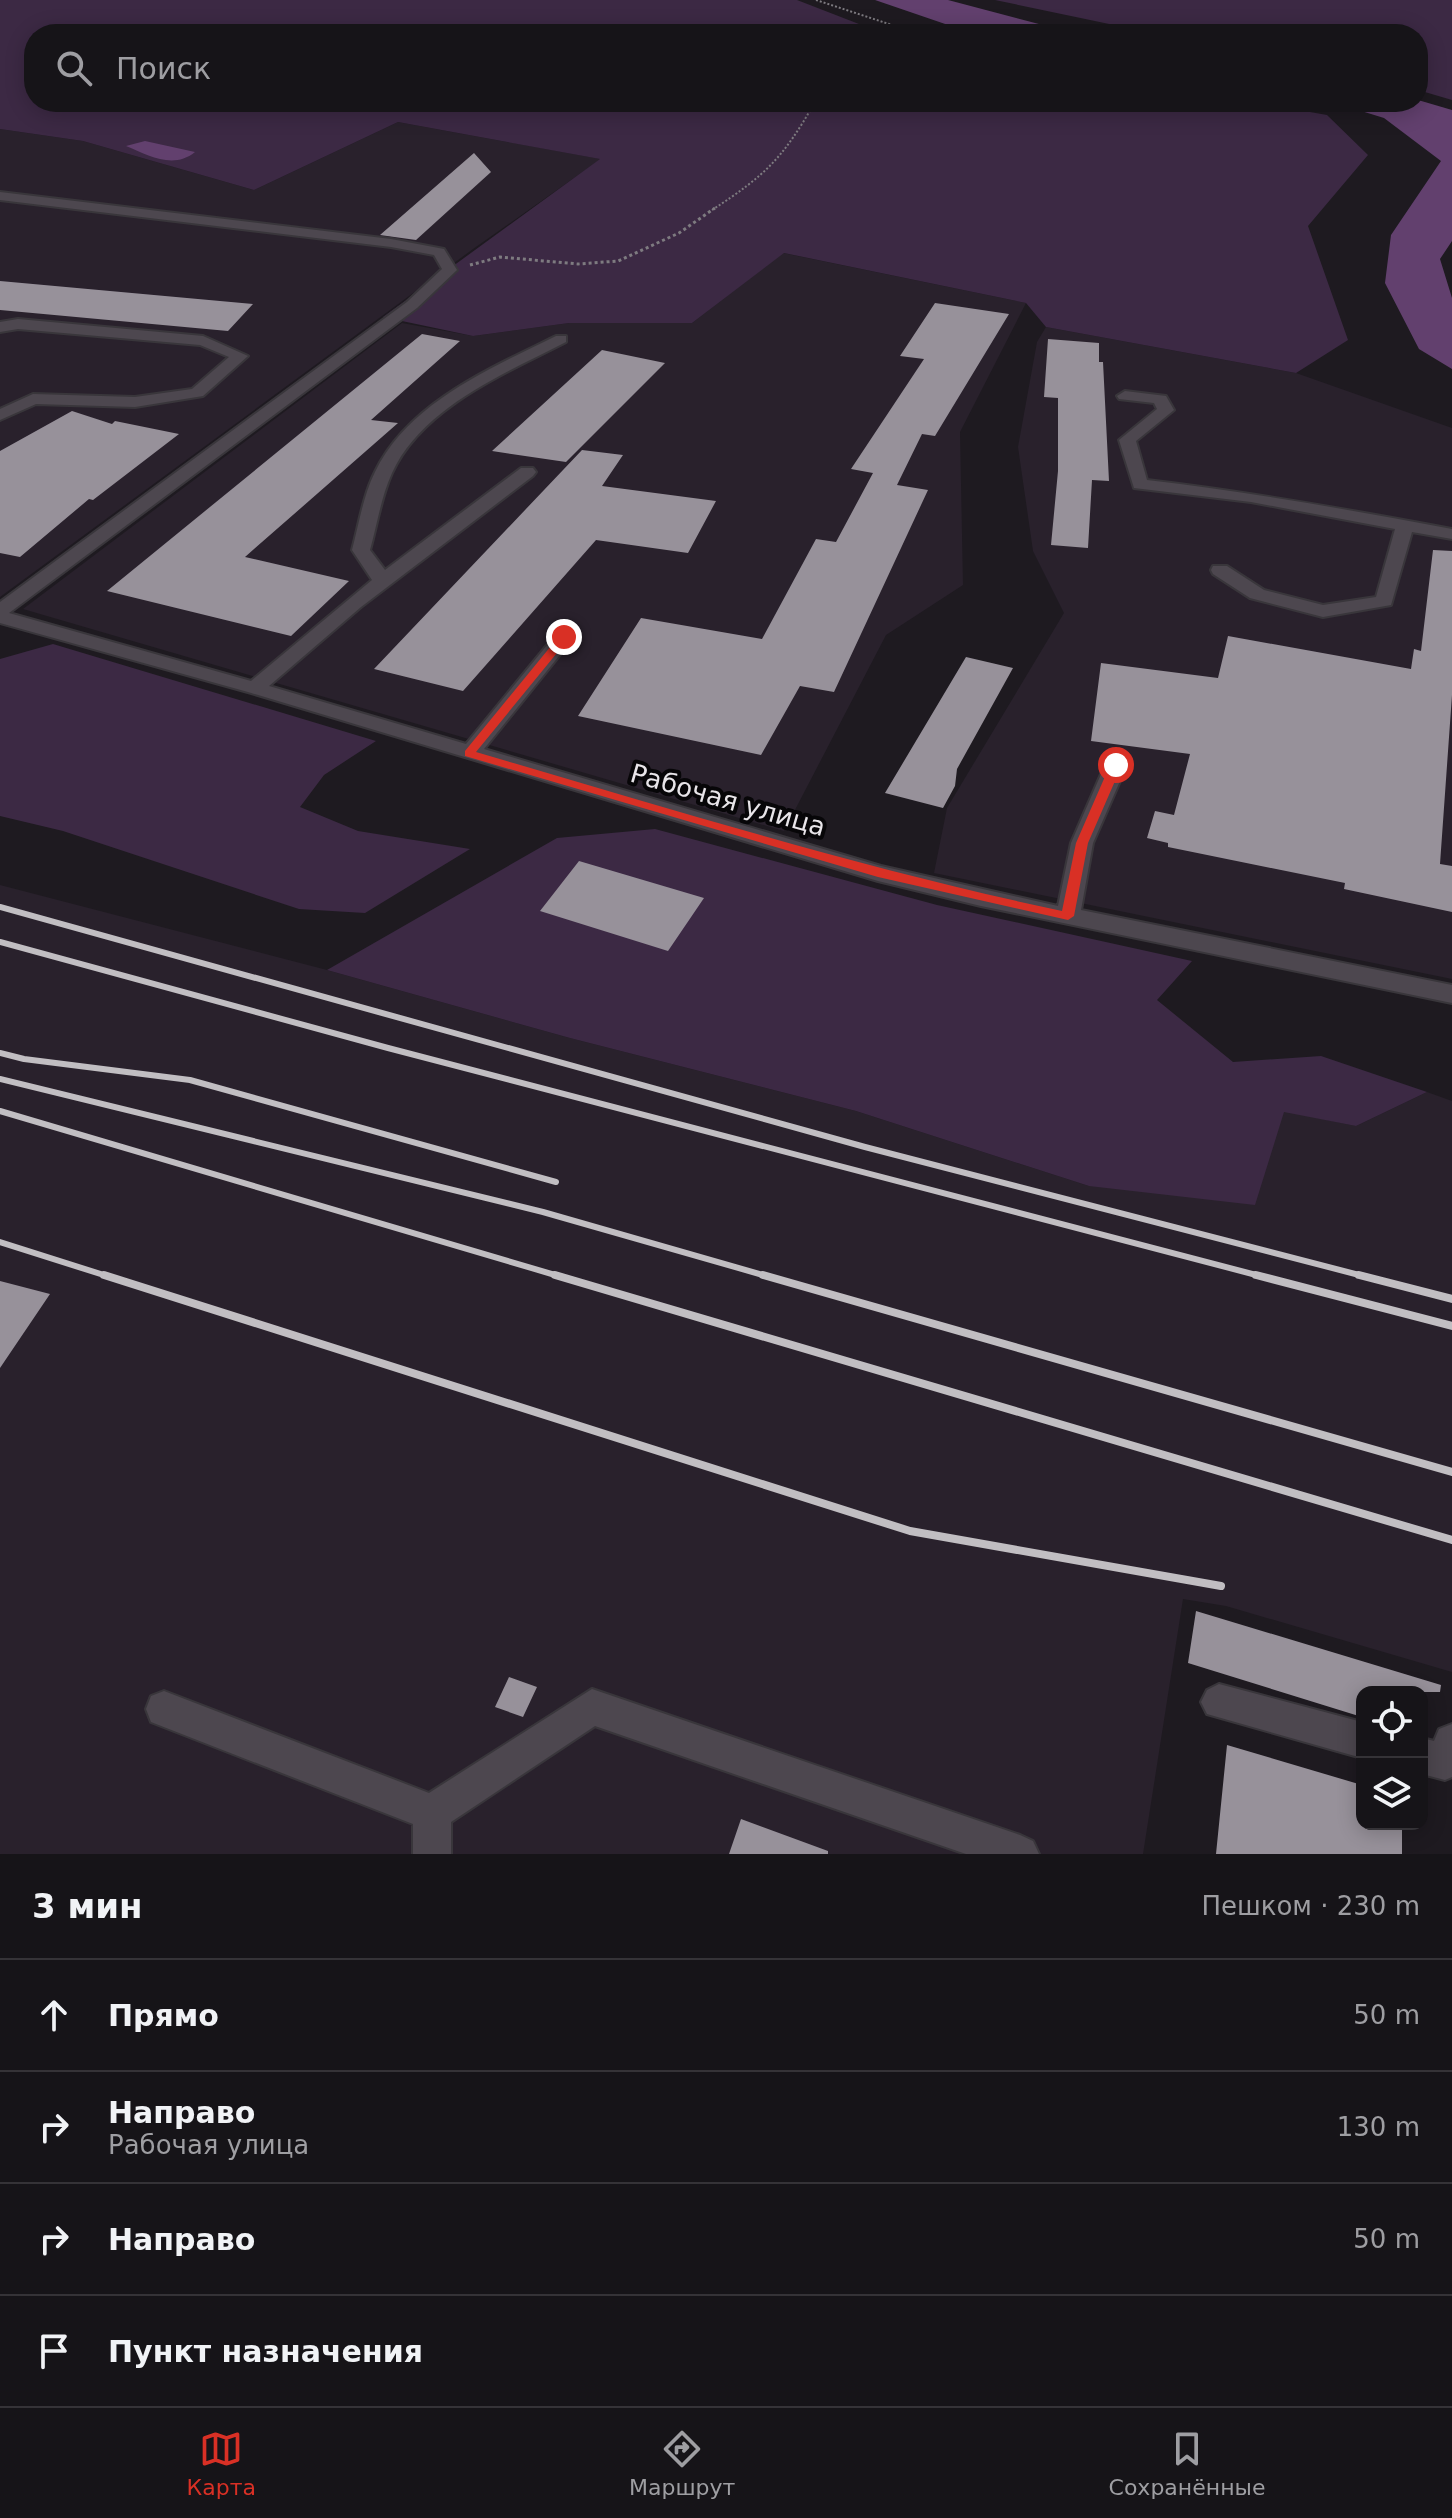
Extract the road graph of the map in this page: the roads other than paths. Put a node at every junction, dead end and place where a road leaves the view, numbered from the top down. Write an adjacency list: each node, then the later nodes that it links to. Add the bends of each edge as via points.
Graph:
1 (0, 196): 11 (street, via 391,243 439,252 450,270 412,305)
2 (0, 327): 5 (street, via 18,324 203,341 240,356 197,393 135,402 33,399)
3 (561, 339): 10 (street, via 504,367 415,425 383,471 361,550)
4 (1125, 396): 7 (street, via 1160,399 1166,410 1127,440 1140,484)
5 (0, 415)
6 (527, 472): 10 (street)
7 (1405, 524): 8 (street); 9 (street, via 1384,601 1323,611 1257,594)
8 (1452, 534)
9 (1220, 570)
10 (382, 580): 13 (street)
11 (0, 614): 13 (street, Рабочая улица)
12 (564, 637): 14 (street)
13 (255, 688): 14 (street, Рабочая улица)
14 (469, 754): 16 (street, Рабочая улица, via 878,873)
15 (1116, 765): 16 (street, via 1082,843)
16 (1068, 916): 17 (street, Рабочая улица)
17 (1452, 994)
18 (1219, 1702): 20 (street)
19 (164, 1709): 23 (street)
20 (1356, 1738)
21 (1452, 1742): 22 (street, via 1445,1762)
22 (1428, 1758)
23 (432, 1813): 24 (street); 25 (street, via 592,1707)
24 (432, 1854)
25 (1020, 1854)

